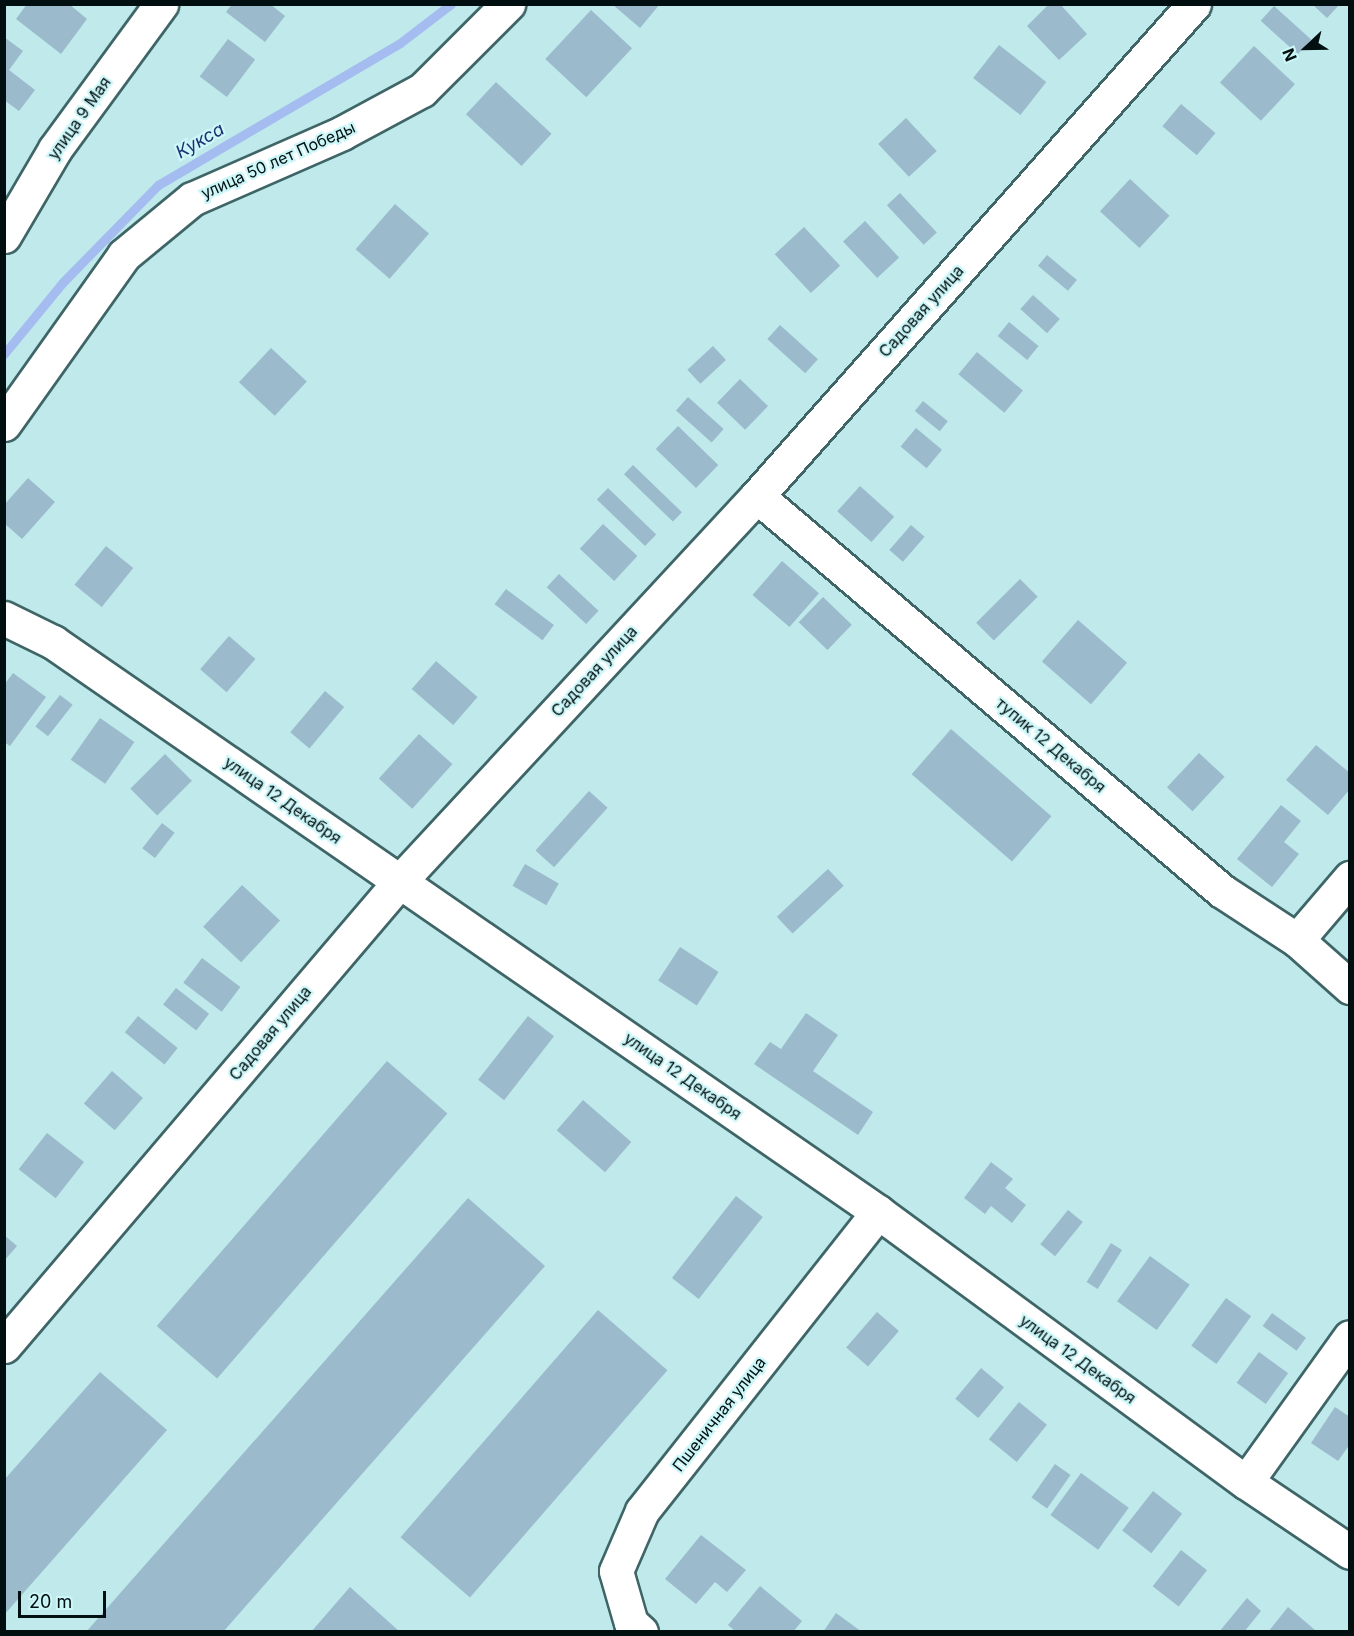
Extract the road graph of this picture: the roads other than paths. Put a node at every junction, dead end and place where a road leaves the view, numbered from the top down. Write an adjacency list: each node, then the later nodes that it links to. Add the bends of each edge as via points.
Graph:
1 (161, 4): 4 (street, улица 9 Мая, via 55,149)
2 (508, 4): 5 (street, улица 50 лет Победы, via 422,90 342,133 192,199 124,255)
3 (1194, 4): 6 (street, Садовая улица)
4 (4, 237)
5 (4, 423)
6 (757, 496): 9 (street, Садовая улица); 10 (street, тупик 12 Декабря, via 1222,891)
7 (4, 618): 9 (street, улица 12 Декабря, via 53,642)
8 (1350, 878): 10 (street)
9 (400, 881): 12 (street, улица 12 Декабря); 14 (street, Садовая улица)
10 (1297, 940): 11 (street, тупик 12 Декабря)
11 (1350, 987)
12 (878, 1212): 15 (street, улица 12 Декабря); 17 (street, Пшеничная улица, via 642,1511 616,1571 631,1623)
13 (1350, 1337): 15 (street)
14 (4, 1346)
15 (1246, 1482): 16 (street, улица 12 Декабря)
16 (1350, 1552)
17 (641, 1632)

